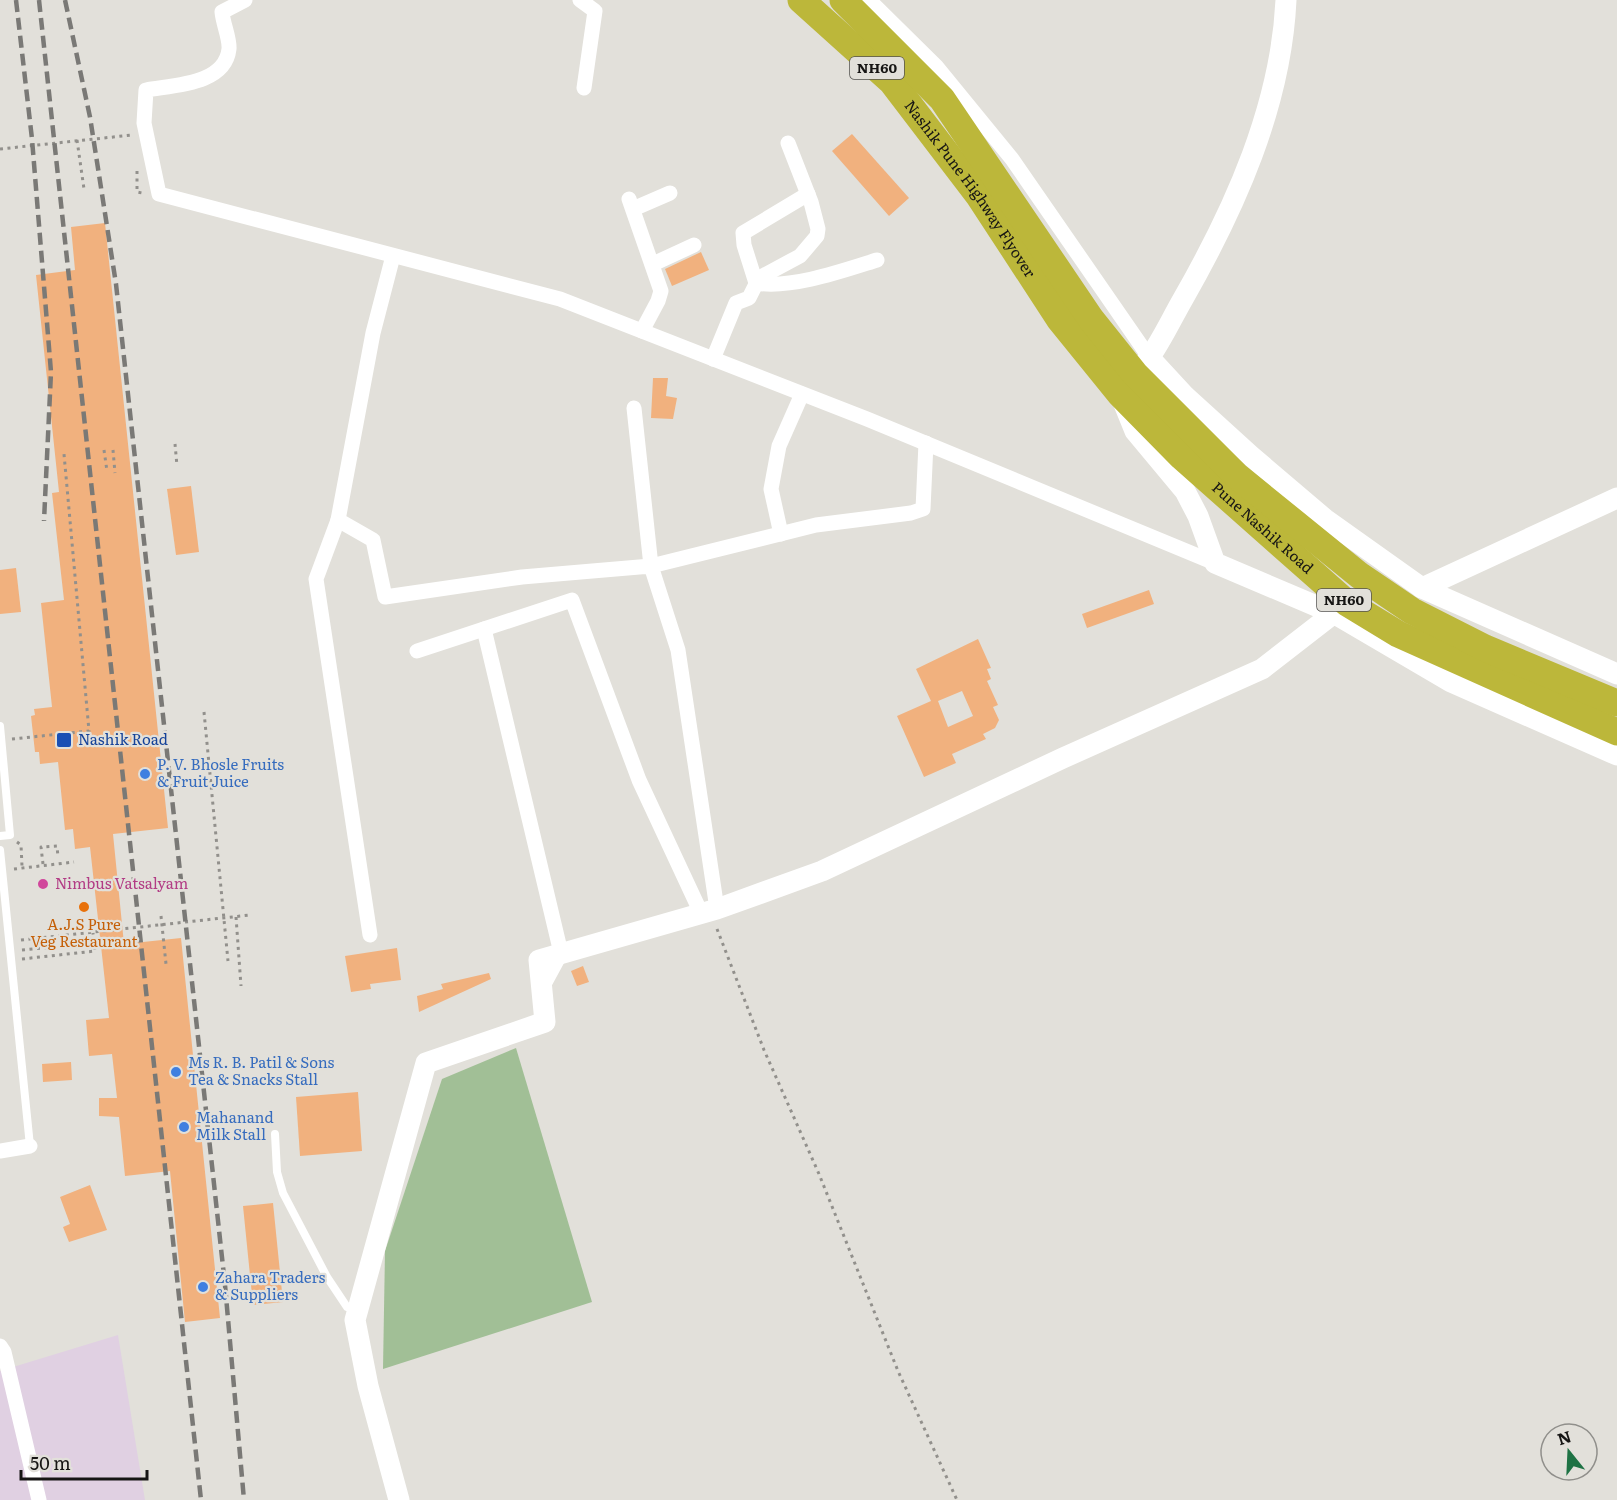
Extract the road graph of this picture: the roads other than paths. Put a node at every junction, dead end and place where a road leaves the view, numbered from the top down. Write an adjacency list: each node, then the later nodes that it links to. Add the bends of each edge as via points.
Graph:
1 (245, 0): 12 (street, via 222,12 230,47 226,63 195,82 146,90 144,123 159,194)
2 (580, 0): 7 (street, via 595,11)
3 (801, 0): 18 (highway, Nashik Pune Highway Flyover / NH60, via 892,82 979,196 1060,320)
4 (843, 0): 18 (highway, Nashik Pune Highway Flyover / NH60, via 942,99 1091,319)
5 (869, 0): 18 (street, via 936,66 1012,159)
6 (1286, 0): 18 (street, via 1285,27 1269,103 1234,202 1202,266)
7 (584, 88)
8 (788, 143): 10 (street)
9 (670, 193): 14 (street, via 631,204)
10 (807, 194): 15 (street, via 818,229 815,239 800,256); 15 (street, via 743,233)
11 (694, 245): 14 (street)
12 (393, 256): 16 (street, via 560,299); 23 (street, via 373,333)
13 (877, 260): 15 (street, via 777,285)
14 (653, 264): 16 (street, via 660,291)
15 (756, 283): 17 (street, via 749,298 732,309)
16 (642, 331): 17 (street)
17 (712, 358): 19 (street)
18 (1135, 375): 25 (street, via 1135,431 1185,492); 27 (street, via 1185,396 1325,519); 28 (highway, Pune Nashik Road / NH60, via 1182,457); 32 (highway, Pune Nashik Road / NH60, via 1237,476 1359,575 1412,611 1485,648)
19 (802, 393): 21 (street); 24 (street, via 779,446 771,489)
20 (634, 408): 26 (street)
21 (926, 443): 24 (street, via 923,509); 25 (street)
22 (1617, 498): 27 (street)
23 (338, 520): 26 (street, via 373,540 385,597 522,576); 39 (street, via 316,579)
24 (781, 534): 26 (street)
25 (1215, 563): 28 (street)
26 (651, 566): 38 (street, via 678,650)
27 (1422, 588): 31 (street)
28 (1341, 608): 34 (highway, Pune Nashik Road / NH60); 35 (street, via 1451,682); 38 (street, via 1262,669 822,871)
29 (484, 629): 30 (street); 38 (street, via 572,600 639,780); 40 (street)
30 (417, 651)
31 (1617, 674)
32 (1617, 703)
33 (0, 726): 36 (lane, via 10,835)
34 (1617, 732)
35 (1617, 755)
36 (0, 836)
37 (0, 850): 42 (lane)
38 (709, 911): 40 (street)
39 (370, 935)
40 (560, 954): 44 (street, via 538,960 545,1022 426,1063)
41 (275, 1134): 44 (lane, via 277,1172 283,1193 346,1307)
42 (30, 1146): 43 (street)
43 (0, 1150)
44 (358, 1311): 47 (street, via 355,1320 368,1386)
45 (0, 1346): 46 (street)
46 (39, 1500)
47 (399, 1500)

